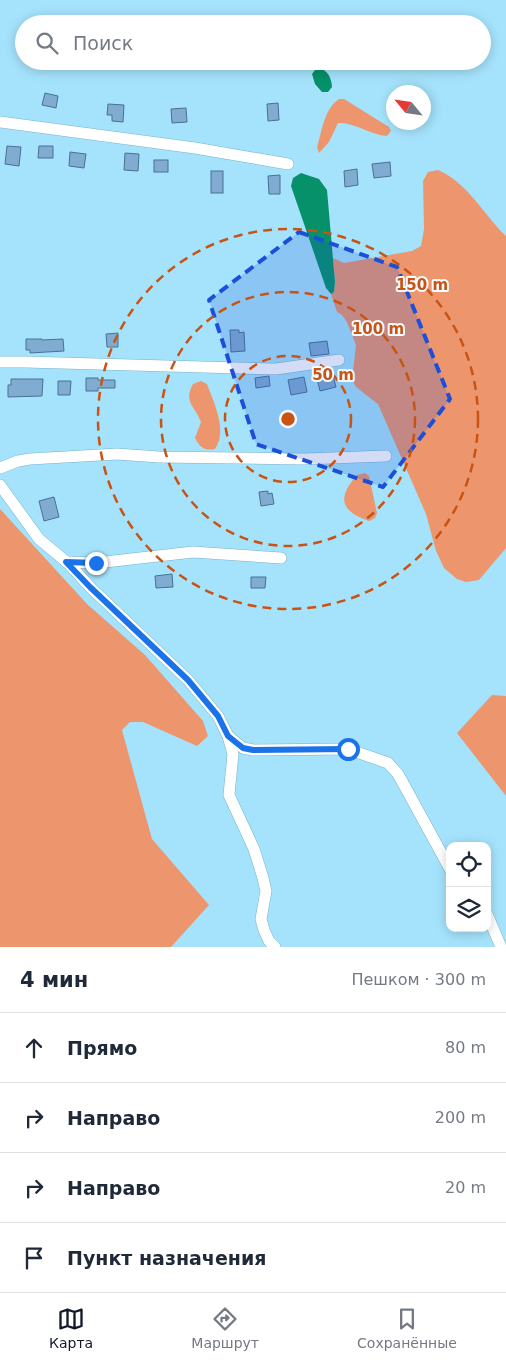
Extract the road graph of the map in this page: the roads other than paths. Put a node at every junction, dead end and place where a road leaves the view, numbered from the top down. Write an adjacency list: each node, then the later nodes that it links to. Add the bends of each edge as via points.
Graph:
1 (0, 122): 2 (street)
2 (288, 164)
3 (338, 360): 4 (street, via 276,369)
4 (0, 362)
5 (386, 456): 6 (street, via 304,459 117,454 30,459)
6 (0, 468)
7 (0, 485): 9 (street, via 39,540)
8 (281, 558): 9 (street, via 193,552 96,563)
9 (66, 562): 10 (street, via 188,680 218,716)
10 (228, 736): 11 (street, via 243,748 253,750 348,749 388,764 398,774); 13 (street, via 232,754 229,795 254,849 263,878 266,891 261,918 266,935)
11 (446, 862)
12 (491, 923): 14 (street)
13 (275, 947)
14 (501, 947)

